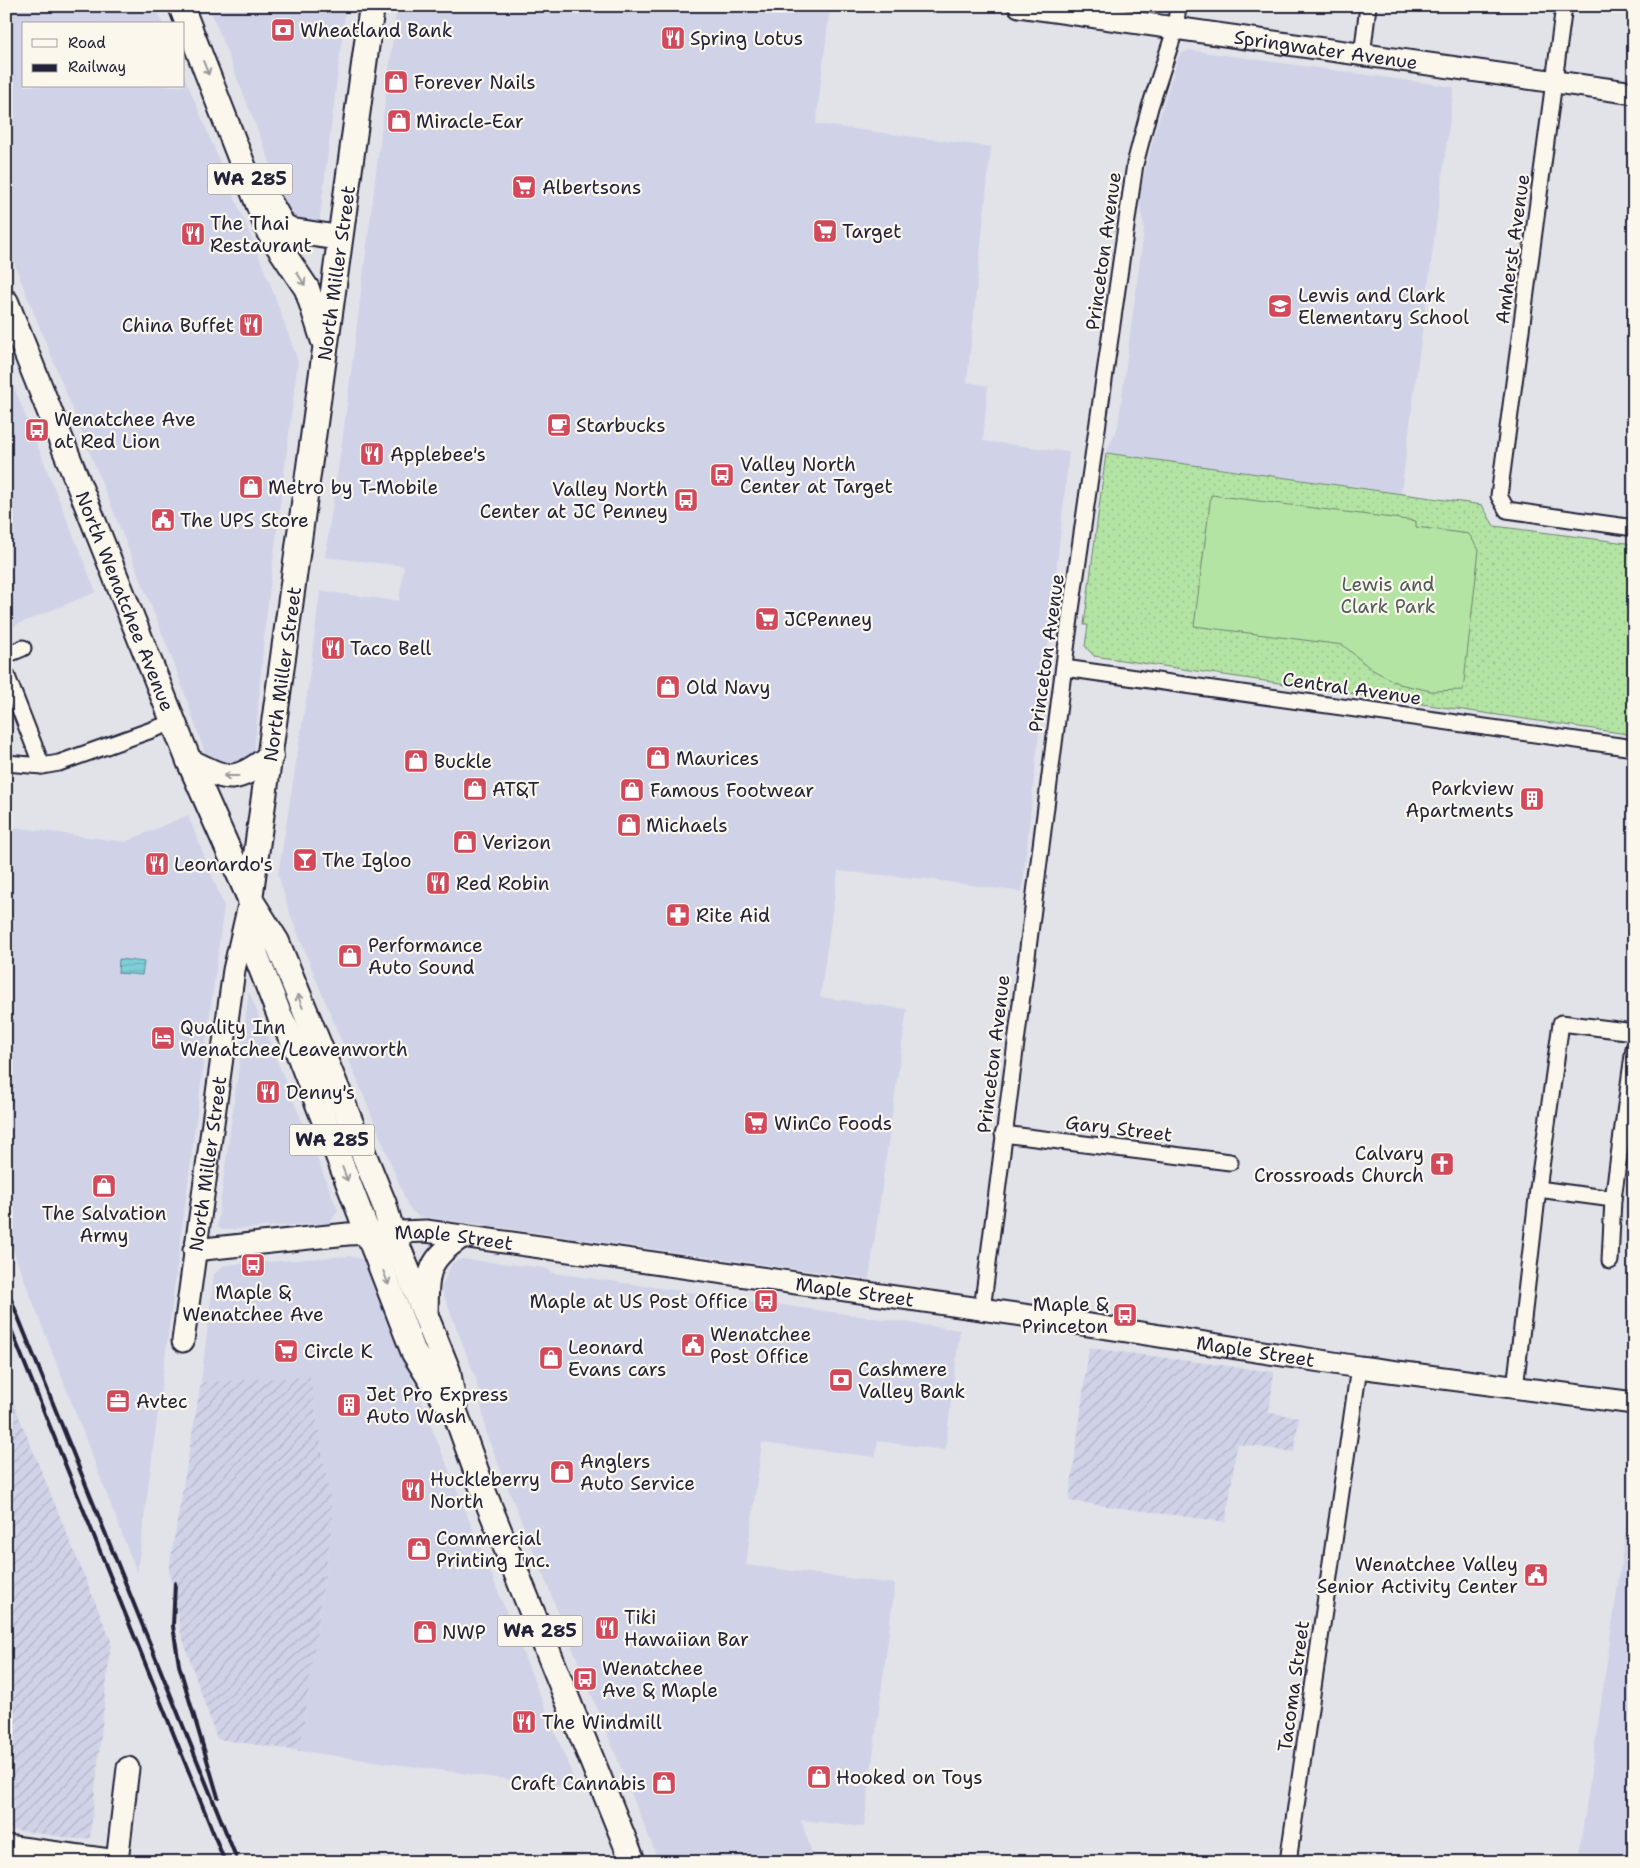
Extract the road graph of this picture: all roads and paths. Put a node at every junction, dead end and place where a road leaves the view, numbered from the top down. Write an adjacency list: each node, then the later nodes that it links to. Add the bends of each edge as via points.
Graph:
1 (181, 6): 11 (main road, WA 285, one-way to 11)
2 (372, 6): 12 (main road, North Miller Street / WA 285)
3 (1019, 6): 7 (street, Springwater Avenue)
4 (1178, 6): 7 (street, Princeton Avenue)
5 (1368, 6): 8 (street)
6 (1564, 6): 9 (street, Amherst Avenue)
7 (1175, 30): 8 (street, Springwater Avenue); 18 (street, Princeton Avenue, via 1136,164)
8 (1362, 56): 9 (street, Springwater Avenue)
9 (1555, 82): 10 (street, Springwater Avenue); 15 (street, Amherst Avenue, via 1499,496 1507,510)
10 (1634, 93)
11 (250, 178): 12 (main road, WA 285, via 283,226 293,231); 14 (main road, WA 285, one-way to 14, via 269,232 307,289)
12 (340, 238): 14 (main road, North Miller Street / WA 285)
13 (6, 302): 20 (main road, North Wenatchee Avenue)
14 (326, 348): 22 (main road, North Miller Street / WA 285)
15 (1634, 528)
16 (23, 648): 17 (street)
17 (6, 655)
18 (1064, 668): 21 (street, Central Avenue); 29 (street, Princeton Avenue)
19 (6, 674): 25 (street)
20 (174, 722): 23 (main road, North Wenatchee Avenue); 25 (street, via 76,758)
21 (1634, 748)
22 (271, 756): 23 (main road, one-way to 23, via 247,774 231,778); 26 (main road, North Miller Street / WA 285)
23 (189, 761): 26 (main road, North Wenatchee Avenue)
24 (6, 763): 25 (street)
25 (42, 766)
26 (250, 899): 33 (main road, North Wenatchee Avenue / WA 285, one-way to 33, via 256,955 296,1047); 34 (main road, North Wenatchee Avenue / WA 285, one-way to 26, via 384,1204 277,942); 36 (street, North Miller Street, via 234,970)
27 (1634, 1032): 31 (street, via 1561,1023)
28 (1634, 1048): 32 (street)
29 (1003, 1134): 30 (street, Gary Street); 38 (street, Princeton Avenue)
30 (1230, 1162)
31 (1538, 1189): 32 (street); 42 (street)
32 (1613, 1199): 37 (street)
33 (368, 1232): 34 (street, Maple Street); 36 (street, Maple Street); 44 (main road, North Wenatchee Avenue / WA 285, one-way to 44, via 414,1353)
34 (392, 1232): 35 (street, Maple Street, via 426,1231); 39 (main road, North Wenatchee Avenue / WA 285)
35 (464, 1236): 38 (street, Maple Street); 39 (street, WA 285, via 442,1250 434,1264 428,1278)
36 (194, 1250): 40 (street, North Miller Street)
37 (1610, 1261)
38 (982, 1310): 41 (street, Maple Street)
39 (427, 1317): 44 (main road, North Wenatchee Avenue / WA 285, via 448,1371)
40 (183, 1341)
41 (1359, 1367): 42 (street, Maple Street); 49 (street, Tacoma Street)
42 (1515, 1388): 43 (street, Maple Street)
43 (1634, 1403)
44 (454, 1412): 48 (main road, North Wenatchee Avenue / WA 285)
45 (128, 1768): 47 (street)
46 (6, 1846): 47 (street)
47 (117, 1861)
48 (633, 1862)
49 (1288, 1862)

